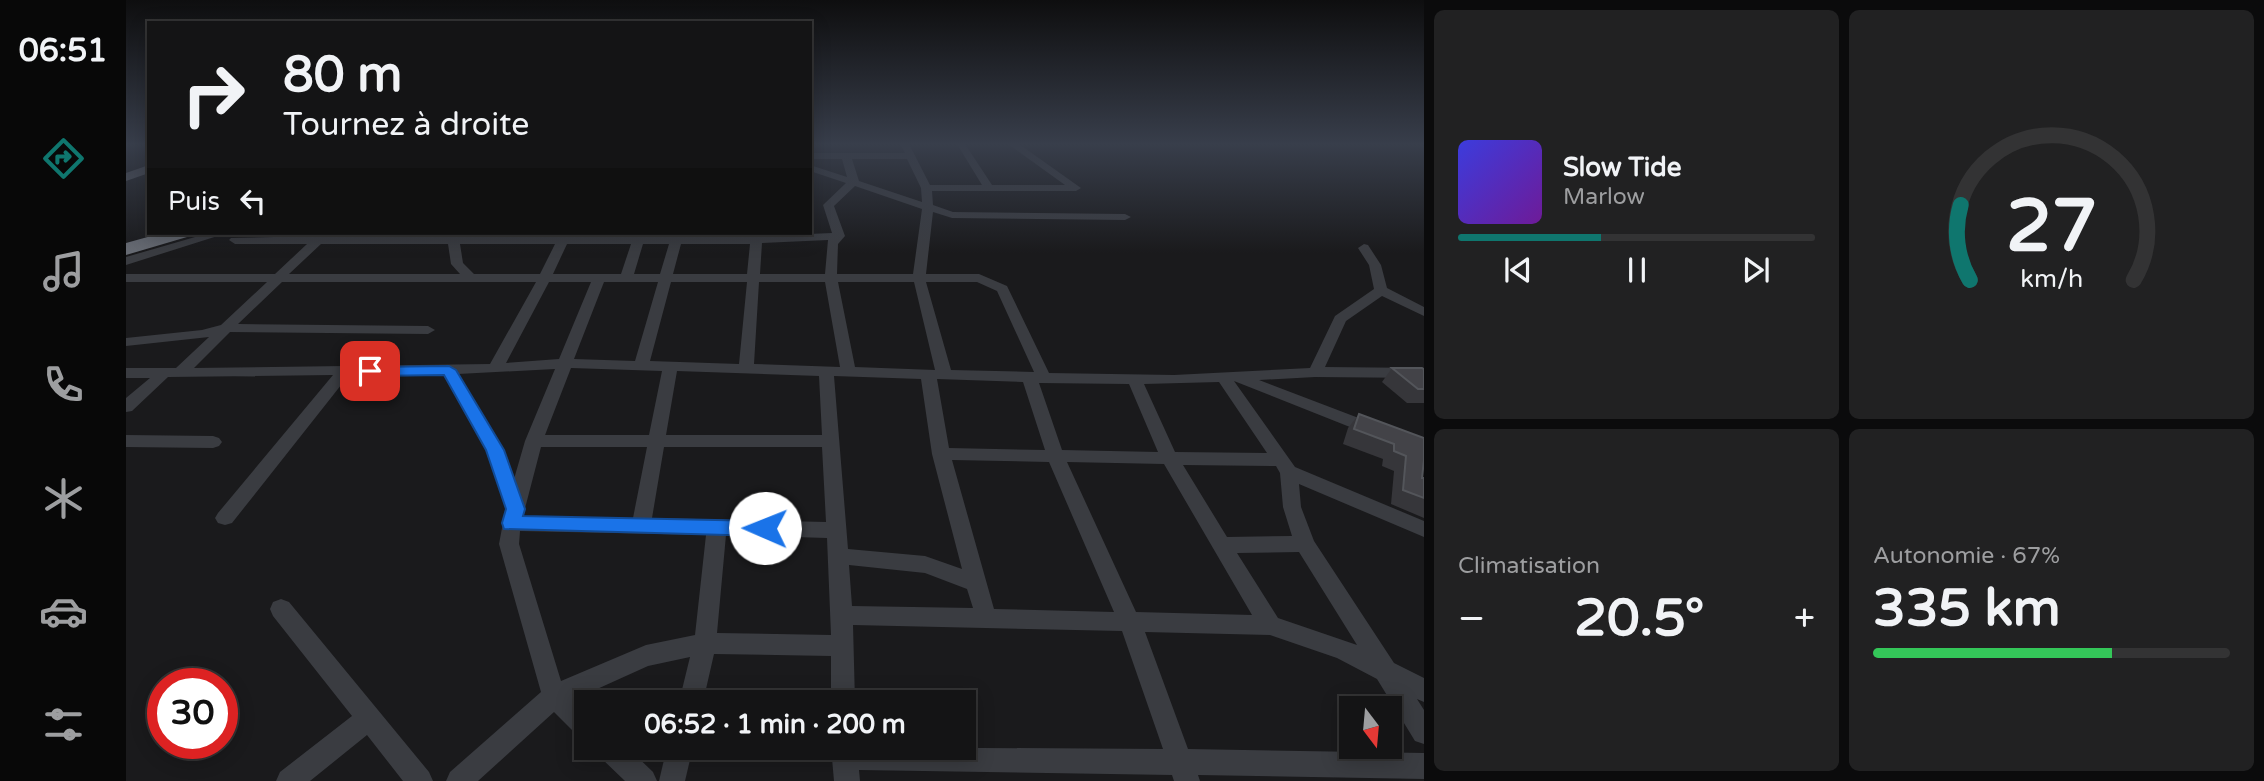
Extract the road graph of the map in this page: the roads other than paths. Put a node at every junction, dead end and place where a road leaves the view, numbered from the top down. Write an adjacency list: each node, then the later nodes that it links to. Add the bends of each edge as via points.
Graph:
1 (849, 180): 5 (street)
2 (922, 180): 6 (street)
3 (984, 180): 7 (street)
4 (1065, 180): 7 (street, via 1076,188)
5 (854, 182): 8 (street); 17 (street, via 828,205)
6 (926, 188): 7 (street); 8 (street)
7 (989, 188)
8 (928, 207): 9 (street, via 952,215); 32 (street)
9 (1125, 217)
10 (174, 235): 20 (highway)
11 (214, 235): 22 (street)
12 (321, 236): 13 (street); 19 (street); 24 (street)
13 (452, 236): 14 (street); 25 (street, via 457,264)
14 (564, 236): 15 (street); 26 (street)
15 (640, 236): 18 (street); 28 (street)
16 (756, 236): 17 (street); 18 (street); 30 (street)
17 (839, 236): 31 (street, via 832,243)
18 (676, 239): 29 (street)
19 (235, 240)
20 (126, 248)
21 (1364, 248): 33 (street, via 1375,265)
22 (126, 261)
23 (126, 278): 24 (street)
24 (278, 278): 25 (street); 35 (street)
25 (471, 278): 26 (street)
26 (545, 278): 27 (street); 42 (street)
27 (599, 278): 28 (street); 38 (street)
28 (626, 278): 29 (street)
29 (666, 278): 30 (street); 39 (street)
30 (753, 278): 31 (street); 41 (street)
31 (831, 278): 32 (street); 45 (street)
32 (919, 278): 51 (street); 52 (street, via 979,278 1002,289)
33 (1381, 290): 34 (street); 47 (street, via 1340,320)
34 (1424, 312)
35 (226, 328): 36 (street); 37 (street); 50 (street)
36 (428, 330)
37 (126, 342)
38 (566, 363): 39 (street); 42 (street); 59 (street)
39 (641, 365): 40 (street)
40 (671, 365): 41 (street); 57 (street)
41 (746, 368): 44 (street)
42 (495, 369): 43 (street)
43 (449, 370): 46 (street); 66 (street, via 495,450)
44 (826, 371): 45 (street); 60 (street)
45 (848, 371): 51 (street)
46 (344, 372): 50 (street); 67 (street)
47 (1315, 372): 49 (street); 53 (street)
48 (126, 373): 50 (street)
49 (1424, 373)
50 (171, 374): 55 (street)
51 (936, 374): 52 (street); 62 (street)
52 (1037, 377): 54 (street); 63 (street)
53 (1232, 378): 54 (street); 56 (street); 65 (street)
54 (1134, 379): 64 (street)
55 (126, 407)
56 (1387, 435)
57 (657, 439): 59 (street); 60 (street); 68 (street)
58 (126, 441): 61 (street)
59 (534, 441): 66 (street)
60 (830, 441): 71 (street)
61 (213, 442)
62 (941, 454): 63 (street); 75 (street)
63 (1055, 455): 64 (street); 79 (street)
64 (1169, 457): 65 (street); 73 (street)
65 (1285, 466): 70 (street); 72 (street)
66 (514, 516): 68 (street); 87 (street, via 509,544)
67 (225, 518)
68 (641, 526): 69 (street)
69 (717, 527): 71 (street); 81 (street)
70 (1424, 529)
71 (836, 530): 74 (street)
72 (1305, 544): 73 (street); 83 (street)
73 (1223, 545): 80 (street)
74 (838, 556): 75 (street, via 925,565); 77 (street)
75 (976, 583): 78 (street)
76 (281, 609): 89 (street)
77 (842, 615): 78 (street); 82 (street)
78 (986, 618): 79 (street)
79 (1130, 622): 80 (street); 95 (street)
80 (1270, 625): 83 (street, via 1343,650)
81 (705, 643): 82 (street); 84 (street); 87 (street, via 646,656)
82 (843, 646): 85 (street)
83 (1389, 673): 86 (street); 90 (street)
84 (694, 690)
85 (843, 690)
86 (1424, 690)
87 (554, 696): 88 (street); 98 (street)
88 (574, 715)
89 (369, 718): 96 (street); 97 (street)
90 (1424, 732)
91 (622, 760): 99 (street)
92 (677, 760): 100 (street)
93 (845, 762): 95 (street)
94 (1424, 766): 95 (street)
95 (1183, 772)
96 (289, 781)
97 (420, 781)
98 (459, 781)
99 (644, 781)
100 (672, 781)

